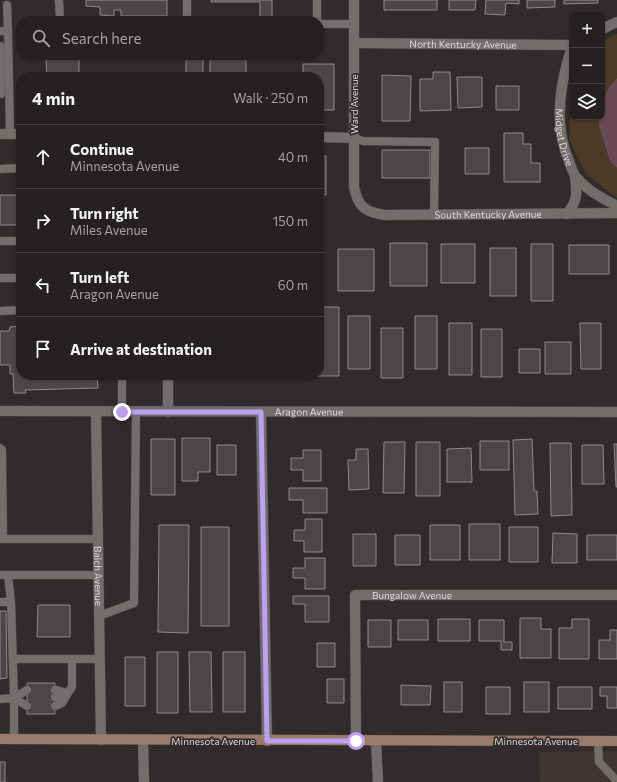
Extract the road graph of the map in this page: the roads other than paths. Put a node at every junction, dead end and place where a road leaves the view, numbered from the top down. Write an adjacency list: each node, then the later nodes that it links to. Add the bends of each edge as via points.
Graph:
1 (59, 0): 6 (lane)
2 (187, 0): 7 (lane)
3 (317, 0): 8 (lane)
4 (354, 0): 11 (street, Ward Avenue)
5 (7, 5): 13 (lane)
6 (60, 16)
7 (188, 16)
8 (317, 16)
9 (617, 22): 12 (street)
10 (324, 24): 11 (lane)
11 (354, 24): 14 (street, Ward Avenue)
12 (605, 28)
13 (4, 32): 19 (lane)
14 (354, 43): 16 (street, North Kentucky Avenue); 22 (street, Ward Avenue)
15 (0, 46): 18 (lane)
16 (569, 46)
17 (571, 48): 25 (street, Midget Drive, via 563,74 560,116 563,148)
18 (1, 94)
19 (5, 134): 20 (street)
20 (16, 134)
21 (324, 137): 22 (street)
22 (354, 138): 26 (street, Ward Avenue, via 354,187); 30 (lane, via 363,141 435,142)
23 (16, 168): 24 (lane)
24 (0, 169)
25 (575, 177): 27 (street, Midget Drive, via 590,191); 29 (street, via 575,203)
26 (361, 206): 30 (street, South Kentucky Avenue, via 370,213 385,216)
27 (617, 206)
28 (617, 213): 29 (street, South Kentucky Avenue)
29 (567, 214): 30 (street, South Kentucky Avenue)
30 (434, 215)
31 (0, 241): 32 (lane)
32 (16, 241)
33 (0, 278): 34 (lane)
34 (16, 278)
35 (16, 310): 36 (lane)
36 (0, 311)
37 (122, 380): 41 (lane)
38 (168, 380): 43 (street)
39 (0, 411): 40 (street, Aragon Avenue)
40 (96, 412): 41 (street, Aragon Avenue); 48 (street, Balch Avenue)
41 (122, 412): 42 (street, Aragon Avenue)
42 (136, 412): 43 (street, Aragon Avenue); 54 (lane, via 134,603)
43 (168, 412): 44 (street, Aragon Avenue)
44 (261, 412): 45 (street, Aragon Avenue); 67 (street)
45 (617, 412)
46 (0, 448): 47 (lane, via 3,466)
47 (2, 539): 48 (lane)
48 (98, 539): 50 (street, Balch Avenue)
49 (4, 575): 50 (lane); 53 (lane)
50 (99, 575): 54 (street, Balch Avenue)
51 (617, 594): 68 (street, Bungalow Avenue, via 355,594)
52 (0, 602): 53 (lane)
53 (11, 602): 55 (lane)
54 (99, 616): 57 (street, Balch Avenue)
55 (13, 659): 56 (lane); 59 (lane)
56 (72, 659): 57 (lane); 60 (lane, via 72,687 68,693)
57 (100, 659): 65 (street, Balch Avenue)
58 (27, 693): 59 (lane)
59 (14, 698): 61 (lane); 62 (lane); 64 (lane)
60 (55, 698)
61 (0, 699)
62 (27, 706)
63 (0, 739): 64 (street, Minnesota Avenue)
64 (14, 739): 65 (street, Minnesota Avenue)
65 (101, 740): 66 (street, Minnesota Avenue)
66 (143, 741): 67 (street, Minnesota Avenue); 73 (street)
67 (267, 741): 68 (street, Minnesota Avenue)
68 (356, 741): 71 (street, Minnesota Avenue)
69 (598, 741): 70 (street, Minnesota Avenue); 71 (street, Minnesota Avenue); 72 (lane, via 599,762)
70 (617, 741)
71 (376, 742): 74 (street)
72 (617, 781)
73 (144, 782)
74 (378, 782)

